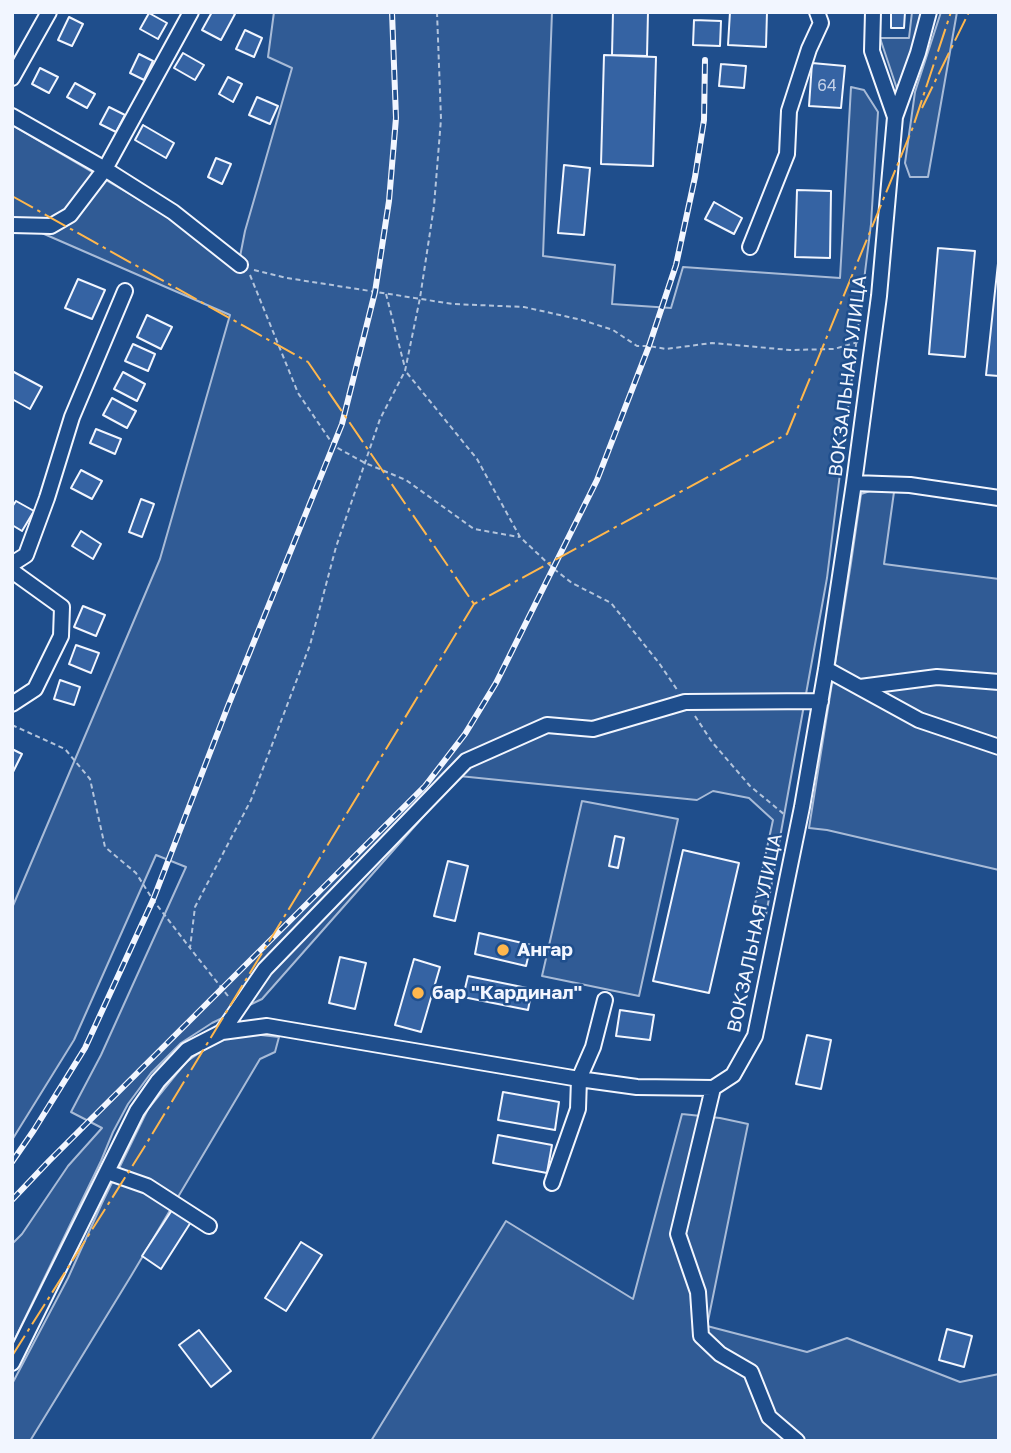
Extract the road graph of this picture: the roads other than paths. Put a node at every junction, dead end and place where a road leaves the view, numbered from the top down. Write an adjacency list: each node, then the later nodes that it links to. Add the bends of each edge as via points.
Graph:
1 (49, 12): 6 (street)
2 (191, 12): 9 (street)
3 (817, 12): 11 (street, via 821,23 789,111 787,155)
4 (873, 12): 8 (street, via 872,51)
5 (929, 12): 8 (street, ВОКЗАЛЬНАЯ УЛИЦА)
6 (12, 78)
7 (12, 116): 9 (street)
8 (895, 117): 14 (street, ВОКЗАЛЬНАЯ УЛИЦА, via 879,296)
9 (104, 169): 10 (street, via 70,215 51,226); 12 (street, via 173,212)
10 (12, 225)
11 (750, 247)
12 (240, 265)
13 (125, 291): 16 (street, via 72,417 26,555)
14 (854, 483): 15 (street, via 910,485); 18 (street, ВОКЗАЛЬНАЯ УЛИЦА)
15 (999, 498)
16 (12, 564)
17 (12, 571): 22 (street, via 62,607 61,636 35,690)
18 (826, 669): 20 (street); 21 (street, ВОКЗАЛЬНАЯ УЛИЦА)
19 (999, 682): 20 (street, via 937,677)
20 (860, 687): 23 (street, via 919,720)
21 (821, 701): 25 (street, via 685,702 593,729 547,725 466,761 265,969); 27 (street, ВОКЗАЛЬНАЯ УЛИЦА, via 755,1036 733,1075)
22 (12, 704)
23 (999, 747)
24 (605, 1000): 26 (street)
25 (222, 1032): 26 (street, via 267,1026); 28 (street, via 187,1049 158,1081 137,1111)
26 (579, 1079): 27 (street, via 637,1087); 29 (street, via 578,1109)
27 (713, 1088): 32 (street, via 678,1234 698,1292 701,1336 720,1354 751,1372 769,1417)
28 (107, 1172): 30 (street, via 147,1186); 31 (street)
29 (552, 1183)
30 (209, 1226)
31 (12, 1363)
32 (797, 1441)

